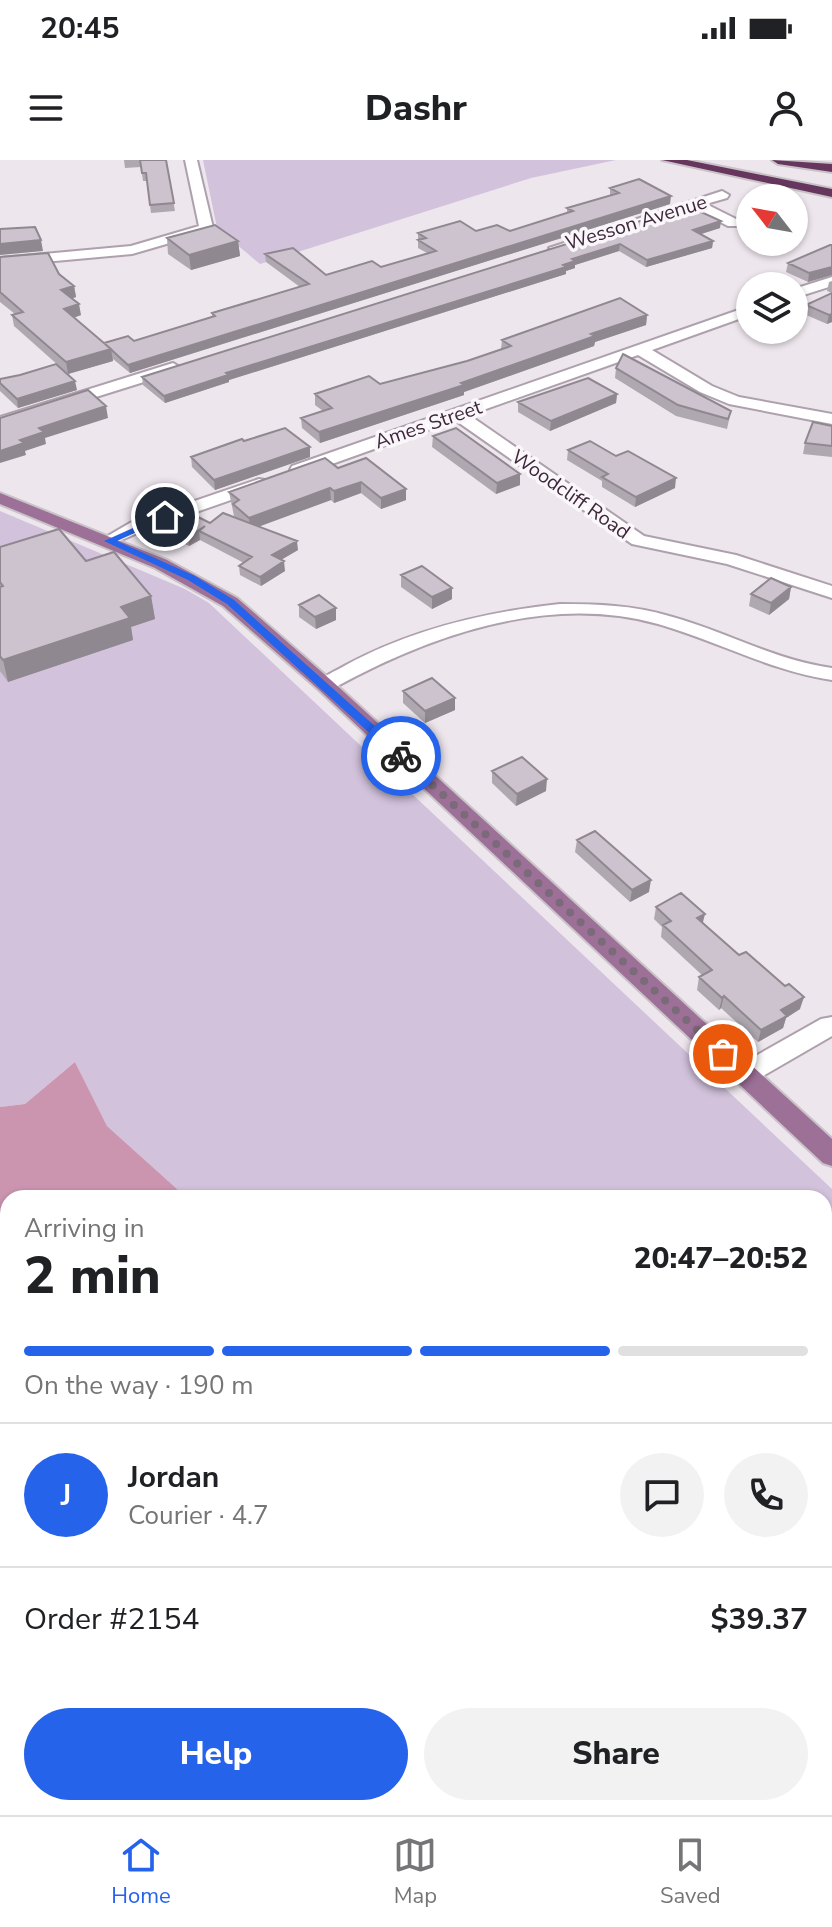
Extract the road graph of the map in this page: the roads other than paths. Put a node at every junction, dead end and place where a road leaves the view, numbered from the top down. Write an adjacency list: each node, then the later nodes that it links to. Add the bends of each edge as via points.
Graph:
1 (191, 160): 10 (street, via 206,228 132,250)
2 (668, 160): 5 (highway)
3 (778, 160): 4 (highway)
4 (832, 168)
5 (832, 193)
6 (722, 195): 7 (street, Wesson Avenue)
7 (695, 204): 8 (street); 9 (street, Wesson Avenue)
8 (733, 223)
9 (544, 251)
10 (0, 262)
11 (832, 281): 12 (street)
12 (808, 289)
13 (736, 315): 14 (street, Ames Street)
14 (639, 349): 16 (street, Ames Street); 17 (street, via 735,401)
15 (181, 365): 18 (street)
16 (457, 414): 20 (street, Ames Street); 21 (street, Woodcliff Road, via 638,540 730,559)
17 (832, 419)
18 (0, 422)
19 (0, 498): 20 (main road)
20 (108, 541): 23 (main road, via 218,594)
21 (832, 592)
22 (832, 674): 23 (street, via 776,662 663,619 592,610 531,614 449,631 385,653)
23 (325, 685): 25 (main road)
24 (830, 1026): 25 (street)
25 (745, 1074): 26 (main road)
26 (832, 1155)

